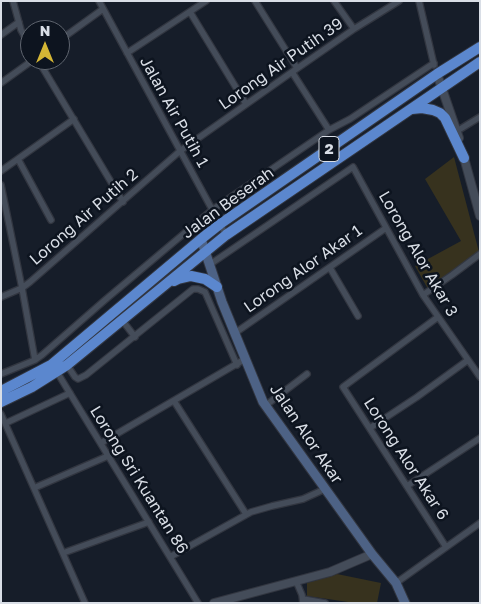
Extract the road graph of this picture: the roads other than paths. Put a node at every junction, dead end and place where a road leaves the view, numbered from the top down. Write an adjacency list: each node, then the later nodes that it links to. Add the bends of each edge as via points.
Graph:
1 (14, 1): 12 (street)
2 (99, 1): 10 (street, Jalan Air Putih 1)
3 (192, 1): 9 (street)
4 (206, 1): 9 (street)
5 (255, 1): 23 (street)
6 (334, 1): 14 (street)
7 (399, 1): 14 (street, Lorong Air Putih 39)
8 (419, 1): 20 (street)
9 (196, 8): 11 (street)
10 (103, 9): 15 (street); 18 (street, Jalan Air Putih 1)
11 (190, 12): 18 (street); 27 (street)
12 (19, 22): 13 (street); 16 (street)
13 (20, 26)
14 (354, 29): 23 (street, Lorong Air Putih 39)
15 (70, 33)
16 (1, 35)
17 (480, 47): 24 (highway, Jalan Beserah / 2)
18 (127, 53): 33 (street, Jalan Air Putih 1)
19 (480, 62): 26 (highway, Jalan Beserah / 2)
20 (434, 63): 24 (street); 31 (street)
21 (20, 69): 25 (street)
22 (44, 70): 30 (street)
23 (294, 70): 27 (street, Lorong Air Putih 39); 31 (street)
24 (437, 74): 26 (street); 43 (highway, Jalan Beserah / 2)
25 (1, 82)
26 (442, 88): 28 (highway, Jalan Beserah / 2); 32 (street)
27 (246, 104): 33 (street, Lorong Air Putih 39)
28 (412, 109): 34 (highway, via 433,110 446,118); 45 (highway, Jalan Beserah / 2)
29 (480, 118): 32 (street)
30 (74, 119): 35 (street); 39 (street)
31 (329, 130): 40 (street)
32 (456, 131): 34 (street)
33 (180, 151): 39 (street, Lorong Air Putih 2); 40 (street, Jalan Air Putih 1)
34 (464, 158): 38 (street)
35 (18, 159): 36 (street); 42 (street)
36 (1, 171)
37 (1, 185): 53 (street)
38 (478, 199): 41 (street)
39 (123, 202): 53 (street, Lorong Air Putih 2)
40 (212, 210): 43 (street, Jalan Air Putih 1); 62 (street)
41 (480, 216)
42 (51, 220)
43 (220, 224): 45 (street, Jalan Air Putih 1); 46 (highway, Jalan Beserah / 2)
44 (386, 228): 49 (street, Lorong Alor Akar 3, via 354,167); 50 (street, Lorong Alor Akar 1); 54 (street, Lorong Alor Akar 3)
45 (226, 235): 47 (highway, Jalan Beserah / 2)
46 (200, 239): 47 (main road, Jalan Alor Akar); 70 (highway, Jalan Beserah / 2, via 51,365)
47 (205, 251): 49 (main road, Jalan Alor Akar); 51 (highway, Jalan Beserah / 2)
48 (480, 254): 54 (street)
49 (210, 265): 52 (main road, Jalan Alor Akar)
50 (330, 268): 56 (street); 59 (street, Lorong Alor Akar 1)
51 (165, 285): 52 (highway, via 178,278 192,276); 58 (highway, Jalan Beserah / 2)
52 (217, 287): 59 (main road, Jalan Alor Akar)
53 (22, 288): 55 (street, Lorong Air Putih 2); 62 (street)
54 (423, 295): 57 (street, Lorong Alor Akar 3)
55 (1, 297)
56 (358, 316)
57 (438, 318): 63 (street, Lorong Alor Akar 3); 77 (street, Lorong Alor Akar 6, via 343,387)
58 (122, 320): 60 (street); 64 (highway, Jalan Beserah / 2)
59 (235, 333): 61 (main road, Jalan Alor Akar)
60 (134, 336): 64 (street, via 78,379); 65 (street, via 193,289 198,289 205,292)
61 (245, 359): 65 (street); 74 (main road, Jalan Alor Akar)
62 (35, 360): 67 (street)
63 (468, 360): 69 (street, Lorong Alor Akar 3); 77 (street)
64 (67, 365): 66 (highway, Jalan Beserah / 2)
65 (237, 365): 72 (street)
66 (57, 372): 71 (street, Lorong Sri Kuantan 86); 73 (highway, Jalan Beserah / 2)
67 (1, 374)
68 (307, 374): 74 (street)
69 (480, 377)
70 (1, 391)
71 (70, 394): 76 (street); 79 (street, Lorong Sri Kuantan 86)
72 (174, 401): 79 (street); 84 (street)
73 (1, 402)
74 (265, 406): 83 (main road, Jalan Alor Akar)
75 (1, 414): 76 (street)
76 (6, 423): 82 (street)
77 (370, 428): 81 (street, Lorong Alor Akar 6)
78 (480, 438): 81 (street)
79 (101, 443): 80 (street, Lorong Sri Kuantan 86)
80 (108, 456): 82 (street); 85 (street, Lorong Sri Kuantan 86)
81 (407, 486): 87 (street, Lorong Alor Akar 6)
82 (34, 488): 88 (street)
83 (325, 489): 84 (street, via 303,499); 89 (main road, Jalan Alor Akar)
84 (246, 514): 90 (street)
85 (149, 522): 88 (street); 90 (street, Lorong Sri Kuantan 86)
86 (480, 523): 87 (street)
87 (446, 547): 92 (street)
88 (63, 554): 94 (street)
89 (372, 554): 91 (street, via 330,572); 92 (main road, Jalan Alor Akar)
90 (170, 557): 95 (street, Lorong Sri Kuantan 86)
91 (296, 581): 93 (street); 96 (street)
92 (396, 583): 98 (main road, Jalan Alor Akar)
93 (303, 601): 97 (street)
94 (85, 603)
95 (198, 603)
96 (214, 603)
97 (325, 603)
98 (405, 603)

